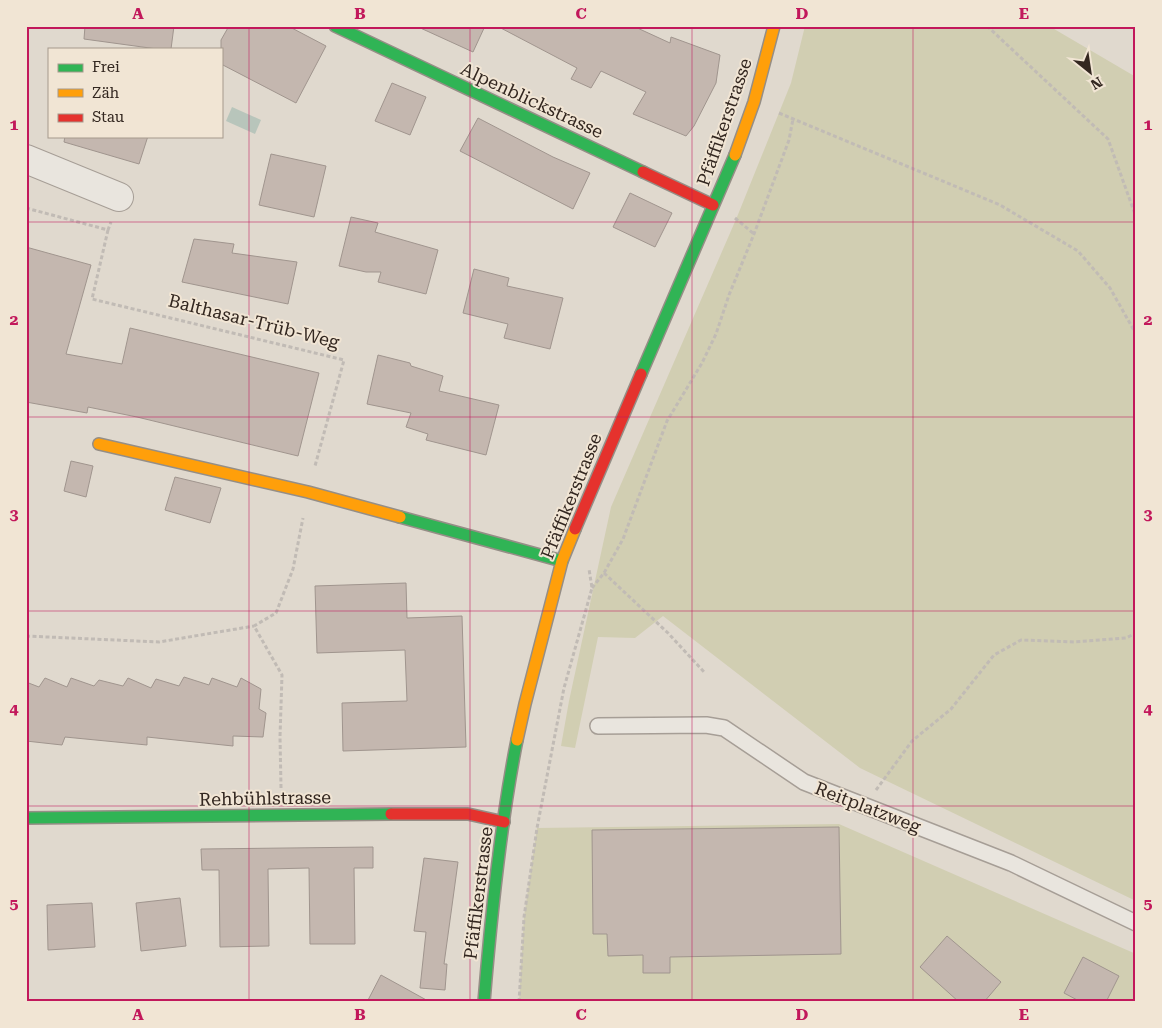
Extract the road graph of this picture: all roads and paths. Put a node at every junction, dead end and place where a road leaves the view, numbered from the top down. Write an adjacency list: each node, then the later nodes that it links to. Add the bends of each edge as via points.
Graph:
1 (774, 26): 8 (street, Pfäffikerstrasse, via 754,102)
2 (987, 26): 11 (path, via 1108,139)
3 (344, 28): 8 (street, Alpenblickstrasse)
4 (772, 110): 5 (path)
5 (793, 119): 13 (path, via 789,140); 14 (path, via 1000,205 1078,251 1110,288)
6 (26, 160): 7 (street)
7 (119, 198): 12 (path, Balthasar-Trüb-Weg)
8 (713, 205): 17 (street, Pfäffikerstrasse)
9 (26, 208): 12 (path)
10 (731, 214): 13 (path)
11 (1136, 217)
12 (108, 230): 16 (path, Balthasar-Trüb-Weg, via 92,299 344,360)
13 (754, 234): 18 (path, via 716,334 666,421 623,539)
14 (1136, 334)
15 (99, 444): 16 (street)
16 (308, 492): 17 (street); 20 (path, via 293,569 276,613)
17 (562, 561): 29 (street, Pfäffikerstrasse, via 525,704)
18 (604, 573): 19 (path); 23 (path)
19 (592, 588)
20 (254, 626): 22 (path, via 159,642); 26 (path, via 282,674)
21 (1136, 634): 27 (path, via 1126,638 1074,642 1022,640 994,655 951,709 912,741 879,785)
22 (26, 636)
23 (704, 672)
24 (564, 688): 32 (path, via 524,916)
25 (598, 726): 27 (lane, Reitplatzweg, via 706,725 724,728 804,782)
26 (281, 792)
27 (868, 807): 30 (lane, Reitplatzweg, via 1011,863)
28 (26, 818): 29 (street, Rehbühlstrasse, via 468,814)
29 (504, 822): 31 (street, Pfäffikerstrasse, via 490,924)
30 (1136, 922)
31 (484, 1002)
32 (519, 1002)

